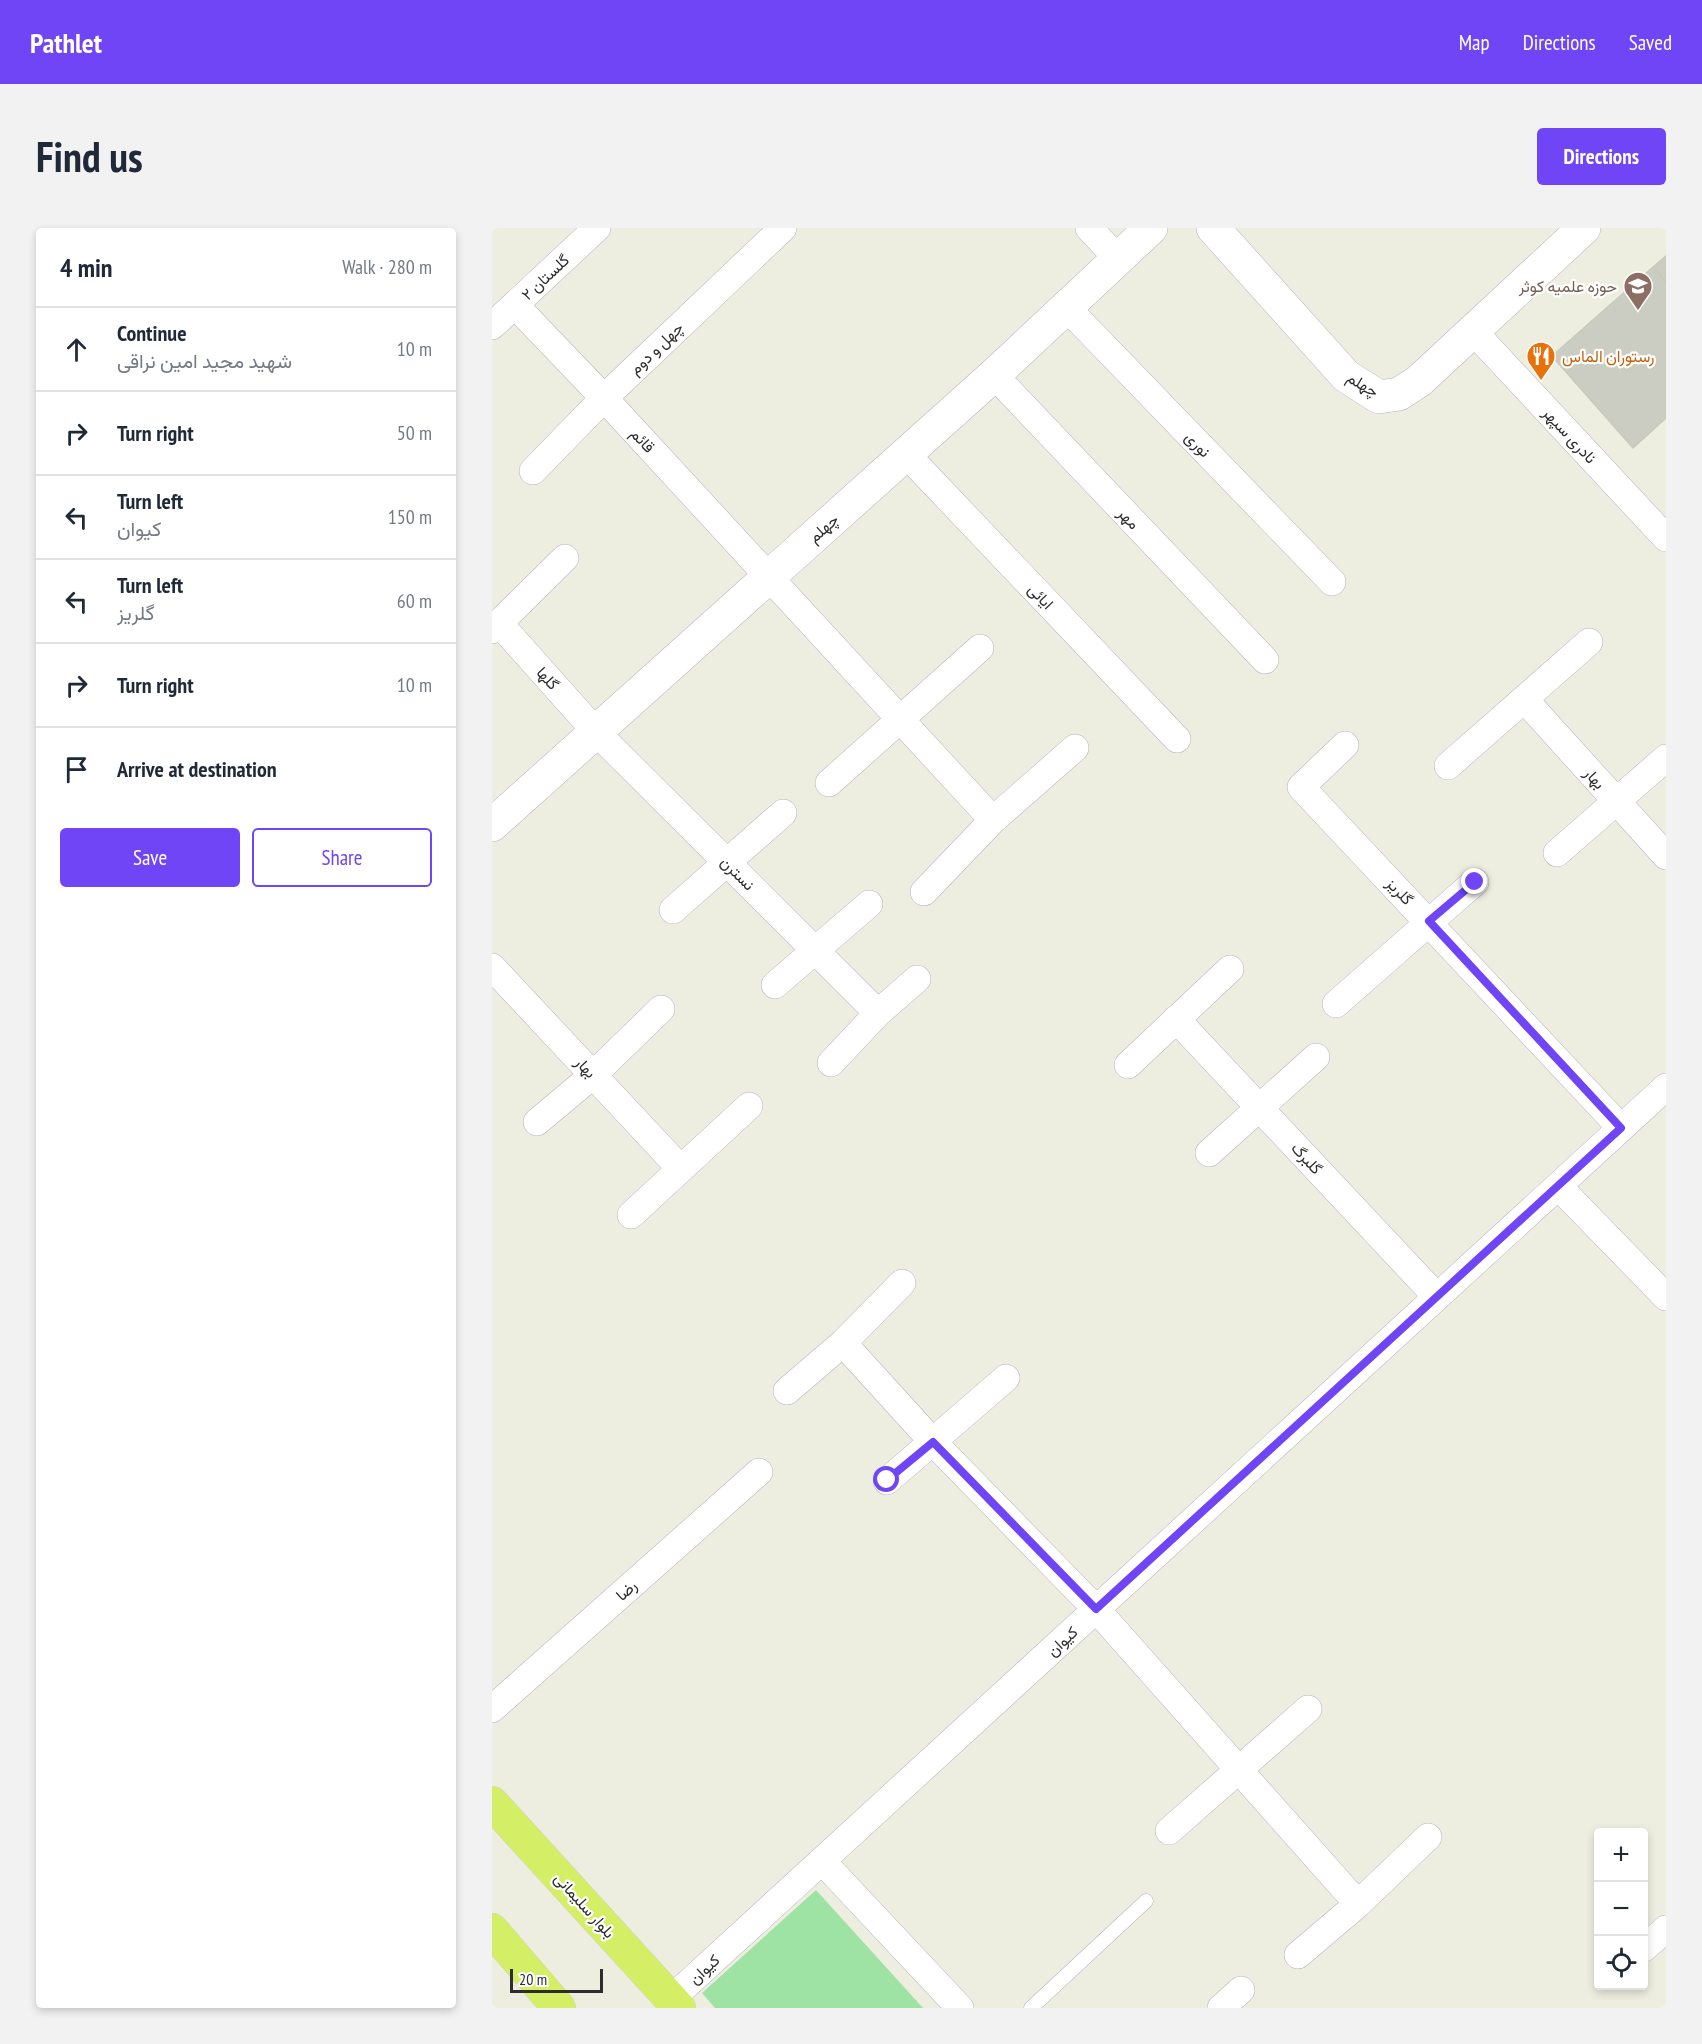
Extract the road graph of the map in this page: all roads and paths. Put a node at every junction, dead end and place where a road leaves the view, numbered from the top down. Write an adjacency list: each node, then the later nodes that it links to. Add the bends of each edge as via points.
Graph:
1 (597, 228): 8 (street, گلستان ۲)
2 (783, 228): 13 (street, چهل و دوم)
3 (1089, 228): 7 (street)
4 (1151, 228): 7 (street, چهلم)
5 (1214, 228): 11 (street, چهلم, via 1346,376 1379,397 1399,394 1419,381)
6 (1584, 228): 11 (street, چهلم)
7 (1117, 258): 9 (street, چهلم)
8 (514, 305): 10 (street, گلستان ۲); 13 (street, قائم)
9 (1065, 306): 12 (street, چهلم); 19 (street, نوری)
10 (492, 326)
11 (1474, 332): 16 (street, نادری سپهر)
12 (994, 375): 14 (street, چهلم); 23 (street, مهر)
13 (604, 398): 15 (street, چهل و دوم); 18 (street, قائم)
14 (905, 453): 18 (street, چهلم); 27 (street, ایائی)
15 (533, 471)
16 (1666, 538)
17 (565, 558): 20 (street)
18 (769, 577): 25 (street, قائم); 26 (street, چهلم)
19 (1332, 582)
20 (496, 626): 26 (street, گلها)
21 (1589, 642): 24 (street)
22 (980, 648): 25 (street)
23 (1265, 660)
24 (1525, 700): 31 (street); 33 (street, بهار)
25 (900, 719): 32 (street); 35 (street, قائم)
26 (597, 733): 36 (street, چهلم); 39 (street, نسترن)
27 (1177, 739)
28 (1345, 745): 44 (street, گلریز, via 1301,787)
29 (1075, 748): 35 (street)
30 (1666, 758): 33 (street)
31 (1448, 766)
32 (829, 783)
33 (1617, 802): 37 (street); 38 (street, بهار)
34 (783, 813): 39 (street)
35 (993, 820): 41 (street)
36 (492, 825)
37 (1557, 853)
38 (1666, 856)
39 (728, 864): 43 (street); 45 (street, نسترن)
40 (1475, 882): 44 (street)
41 (924, 892)
42 (869, 904): 45 (street)
43 (674, 909)
44 (1429, 921): 50 (street); 62 (street, گلریز)
45 (816, 951): 49 (street); 52 (street, نسترن)
46 (492, 967): 57 (street, بهار)
47 (1230, 969): 53 (street)
48 (917, 979): 52 (street)
49 (775, 985)
50 (1336, 1004)
51 (661, 1010): 57 (street)
52 (878, 1013): 55 (street)
53 (1176, 1019): 56 (street); 60 (street, گلبرگ)
54 (1316, 1057): 60 (street)
55 (831, 1063)
56 (1128, 1065)
57 (593, 1075): 61 (street); 64 (street, بهار)
58 (1666, 1087): 62 (street, کیوان)
59 (749, 1106): 64 (street)
60 (1259, 1108): 63 (street); 68 (street, گلبرگ)
61 (537, 1122)
62 (1621, 1128): 65 (street, کیوان)
63 (1209, 1153)
64 (680, 1168): 66 (street)
65 (1558, 1186): 68 (street, کیوان); 69 (street)
66 (631, 1215)
67 (903, 1283): 70 (street)
68 (1437, 1297): 76 (street, کیوان)
69 (1666, 1297)
70 (843, 1343): 72 (street); 73 (street)
71 (1006, 1378): 73 (street)
72 (787, 1391)
73 (933, 1442): 75 (street); 76 (street)
74 (759, 1472): 77 (street, رضا)
75 (887, 1480)
76 (1096, 1609): 79 (street); 83 (street, کیوان)
77 (492, 1709)
78 (1308, 1709): 79 (street)
79 (1239, 1770): 81 (street); 85 (street)
80 (492, 1803): 90 (main road, بلوار سلیمانی)
81 (1169, 1831)
82 (1428, 1837): 85 (street)
83 (822, 1861): 90 (street, کیوان); 92 (street)
84 (1146, 1901): 93 (lane)
85 (1358, 1904): 89 (street)
86 (1666, 1929): 88 (street)
87 (492, 1930): 91 (main road)
88 (1648, 1945)
89 (1298, 1955)
90 (675, 2004)
91 (559, 2008)
92 (960, 2008)
93 (1031, 2008)

